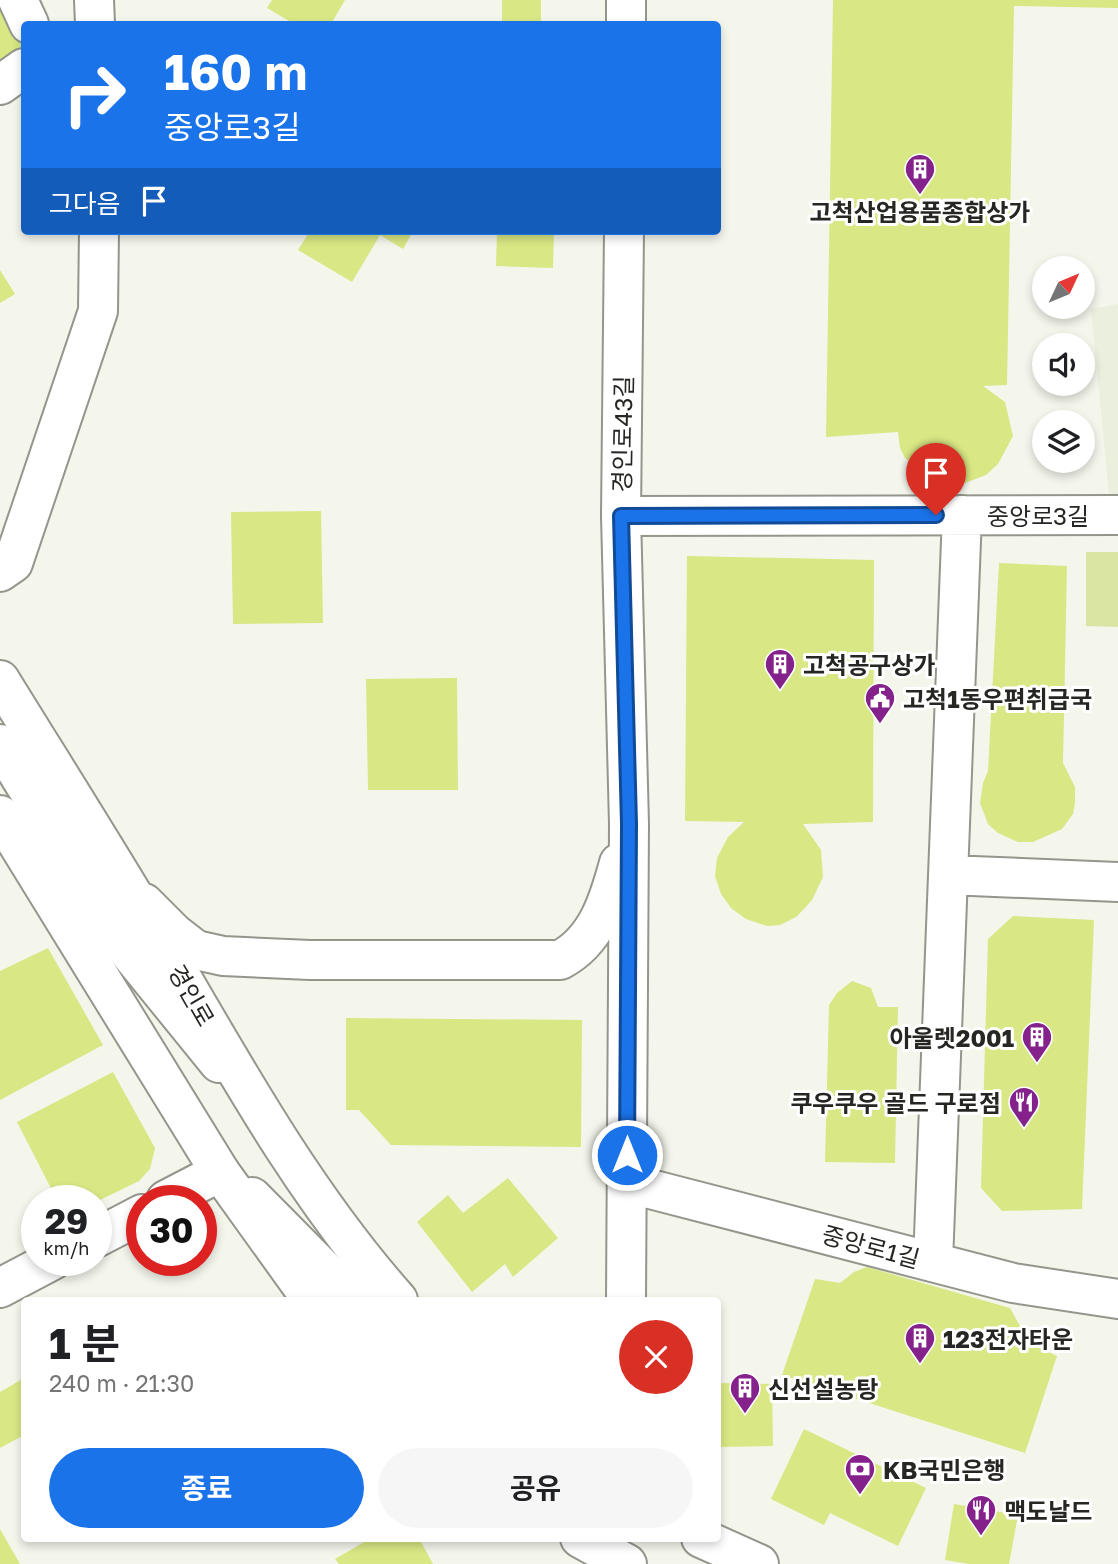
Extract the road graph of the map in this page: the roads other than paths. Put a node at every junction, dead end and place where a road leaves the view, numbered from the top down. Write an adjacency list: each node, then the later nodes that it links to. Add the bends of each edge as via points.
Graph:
1 (18, 0): 4 (street)
2 (94, 0): 5 (street)
3 (626, 0): 6 (street)
4 (28, 21)
5 (95, 21)
6 (626, 21)
7 (21, 70): 8 (street)
8 (0, 85)
9 (99, 235): 14 (street, via 98,311 13,563)
10 (624, 235): 13 (street, 경인로43길)
11 (962, 515): 12 (street, 중앙로3길); 13 (street, 중앙로3길); 19 (street)
12 (1118, 515)
13 (621, 516): 18 (street, 경인로43길)
14 (0, 572)
15 (0, 680): 21 (street, 경인로)
16 (0, 744): 22 (street, via 124,946)
17 (0, 815): 23 (street)
18 (629, 824): 21 (street, via 608,903 575,953 560,960 223,956 196,950); 24 (street, 경인로43길)
19 (948, 874): 20 (street); 26 (street)
20 (1118, 882)
21 (129, 889): 22 (street, 경인로)
22 (268, 1125): 31 (street, 경인로, via 363,1261)
23 (214, 1163): 25 (street); 29 (street); 30 (street)
24 (627, 1183): 26 (street, 중앙로1길); 32 (street, 경인로43길)
25 (185, 1185)
26 (933, 1262): 33 (street, 중앙로1길, via 1013,1283)
27 (23, 1276): 28 (street)
28 (0, 1288)
29 (310, 1297)
30 (351, 1297)
31 (395, 1297)
32 (626, 1297)
33 (1118, 1299)
34 (587, 1542): 36 (street)
35 (710, 1542): 37 (street)
36 (626, 1564)
37 (759, 1564)

